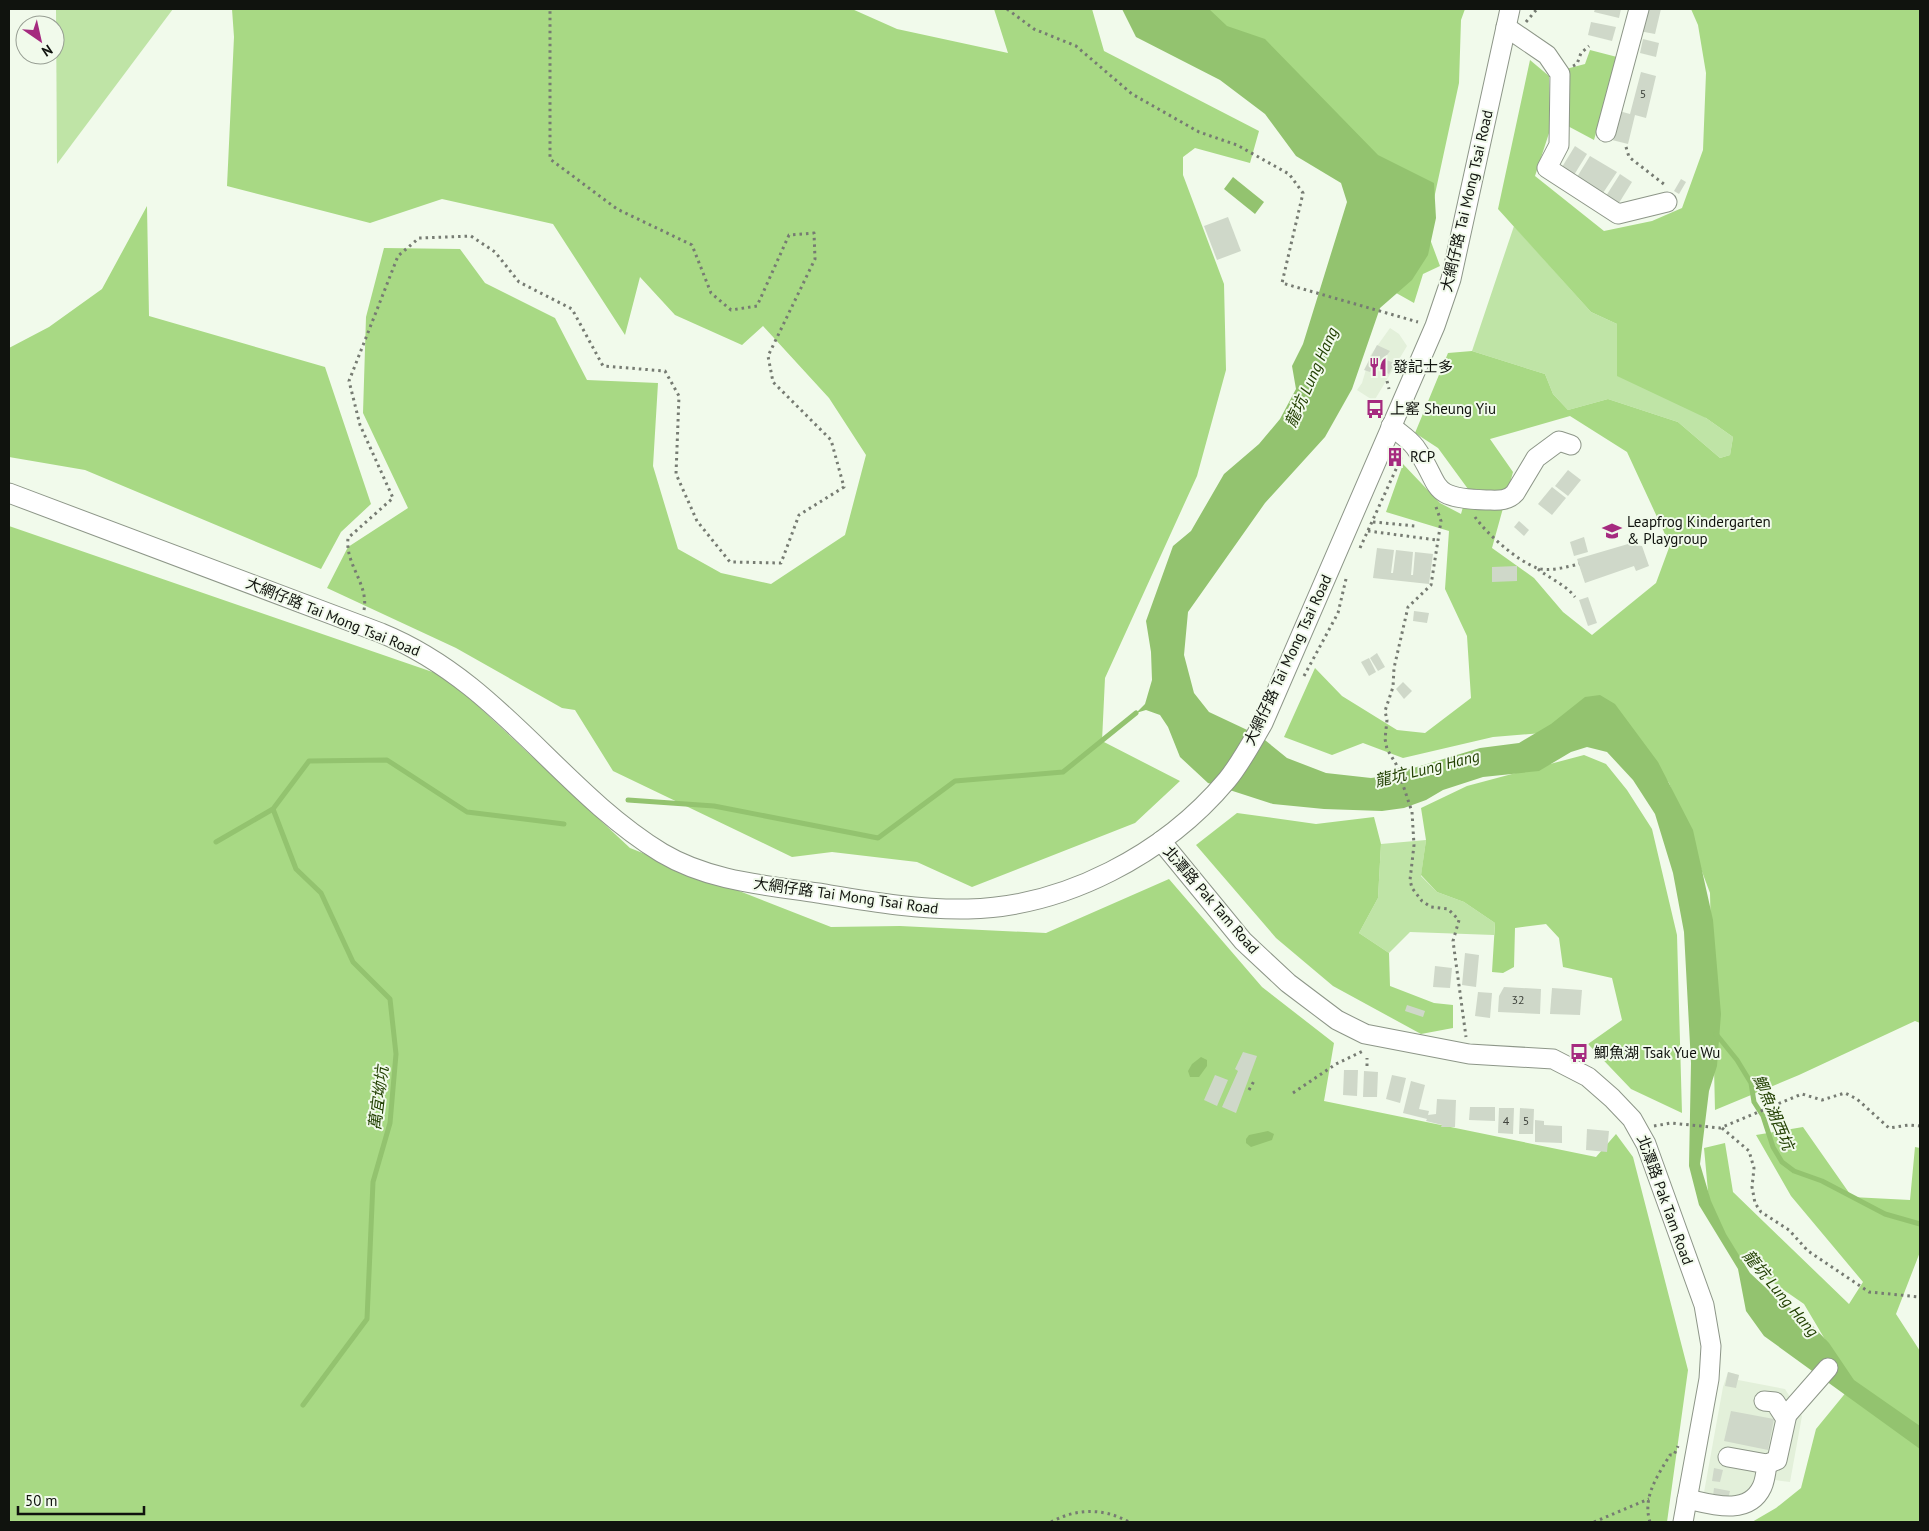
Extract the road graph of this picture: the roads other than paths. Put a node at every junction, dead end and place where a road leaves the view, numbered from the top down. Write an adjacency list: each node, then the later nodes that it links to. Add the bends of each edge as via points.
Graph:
1 (1510, 9): 3 (street, 大網仔路 Tai Mong Tsai Road)
2 (1639, 9): 4 (street)
3 (1506, 27): 5 (street, via 1547,55 1560,74 1559,144 1547,168 1618,214); 6 (street, 大網仔路 Tai Mong Tsai Road, via 1451,279)
4 (1606, 132)
5 (1666, 194)
6 (1391, 426): 7 (street, via 1414,446 1439,490 1461,498 1509,498 1540,454 1559,441); 9 (street, 大網仔路 Tai Mong Tsai Road, via 1262,723 1234,771 1218,790 1192,817)
7 (1571, 445)
8 (9, 493): 9 (street, 大網仔路 Tai Mong Tsai Road, via 407,644 444,666 484,697 636,834 674,860 720,877 906,906 981,908 1020,903 1075,886 1129,861)
9 (1161, 841): 15 (street, 北潭路 Pak Tam Road, via 1243,941 1288,983 1337,1020 1365,1034 1469,1054 1553,1059 1588,1077 1632,1119 1646,1144 1707,1318 1711,1362)
10 (1828, 1368): 12 (street)
11 (1764, 1401): 12 (street, via 1775,1402)
12 (1785, 1417): 14 (street, via 1779,1456)
13 (1728, 1457): 14 (street)
14 (1767, 1464): 15 (street, via 1761,1489 1742,1504 1724,1507)
15 (1687, 1499): 16 (street, 北潭路 Pak Tam Road)
16 (1683, 1522)

